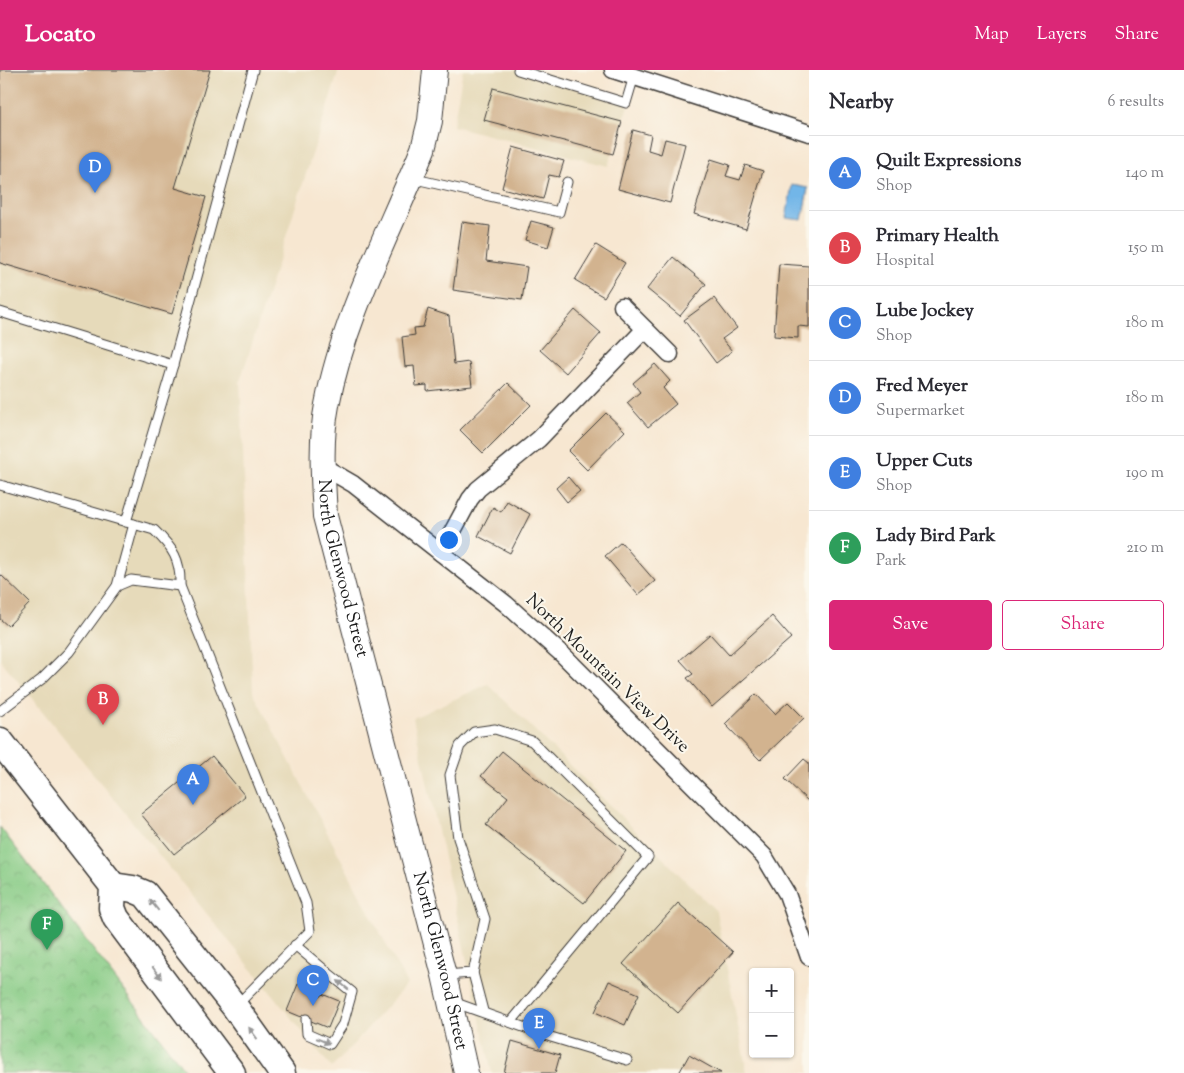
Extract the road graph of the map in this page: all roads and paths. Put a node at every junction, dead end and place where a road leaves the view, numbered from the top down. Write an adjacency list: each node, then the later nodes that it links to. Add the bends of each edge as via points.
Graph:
1 (253, 70): 13 (lane)
2 (436, 70): 7 (main road, North Glenwood Street, via 430,121)
3 (518, 70): 5 (lane, via 626,103)
4 (613, 70): 5 (street)
5 (634, 76): 6 (street)
6 (809, 133)
7 (411, 178): 8 (lane, via 559,212); 14 (main road, North Glenwood Street, via 340,346 326,407)
8 (566, 182)
9 (622, 306): 11 (street)
10 (0, 312): 13 (lane)
11 (645, 329): 12 (street); 17 (street, via 539,439 478,489)
12 (670, 354)
13 (172, 365): 16 (lane)
14 (322, 466): 17 (street, North Mountain View Drive, via 353,484); 27 (main road, North Glenwood Street, via 325,516)
15 (0, 485): 16 (lane)
16 (130, 523): 18 (lane); 19 (lane, via 154,530 171,546 181,571)
17 (441, 553): 24 (street, North Mountain View Drive, via 506,604 564,656 764,856 787,894)
18 (118, 586): 19 (lane, via 131,580); 20 (lane, via 68,652 42,679)
19 (180, 586): 23 (lane, via 306,903 310,931)
20 (0, 711)
21 (0, 741): 22 (main road)
22 (113, 886): 30 (main road, one-way to 22, via 145,894); 35 (main road, one-way to 35, via 112,908 116,918)
23 (295, 945): 25 (lane); 30 (lane)
24 (809, 958)
25 (327, 972): 28 (lane); 32 (lane, one-way to 25, via 307,1034 330,1044 343,1024 352,992)
26 (473, 973): 27 (lane); 31 (lane); 33 (lane, via 485,920 458,838 450,775 460,746 474,732 495,729 532,741 648,857)
27 (444, 975): 29 (main road, North Glenwood Street)
28 (317, 992)
29 (451, 1001): 31 (lane); 37 (main road, North Glenwood Street)
30 (235, 1007): 36 (main road, one-way to 30)
31 (483, 1011): 33 (lane)
32 (306, 1019)
33 (511, 1022): 34 (lane)
34 (627, 1060)
35 (232, 1073)
36 (282, 1073)
37 (466, 1073)

